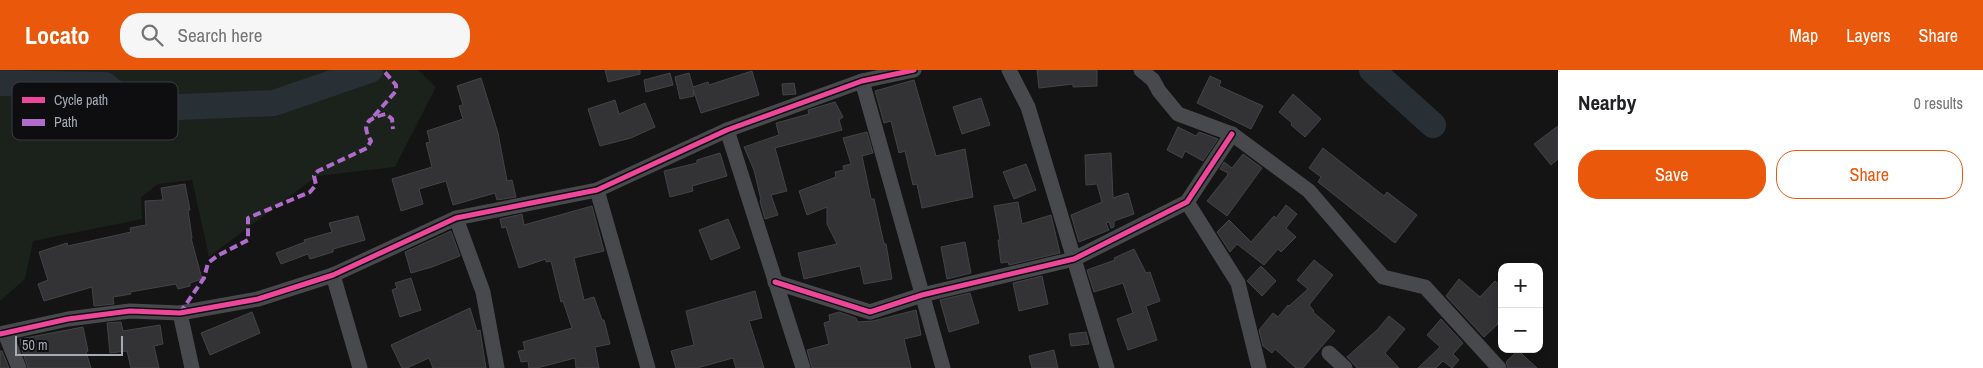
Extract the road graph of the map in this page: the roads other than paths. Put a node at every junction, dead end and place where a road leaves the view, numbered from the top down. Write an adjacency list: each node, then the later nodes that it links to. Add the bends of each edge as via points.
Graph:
1 (914, 70): 4 (street)
2 (1008, 70): 10 (street, via 1028,107)
3 (1141, 70): 6 (street, via 1153,80 1178,114)
4 (862, 81): 5 (street); 13 (street)
5 (727, 130): 7 (street); 12 (street)
6 (1232, 134): 8 (street); 27 (street, via 1309,191 1383,277 1425,287)
7 (597, 190): 9 (street); 21 (street)
8 (1187, 202): 10 (street); 25 (street, via 1238,283)
9 (456, 218): 11 (street); 20 (street, via 483,292)
10 (1074, 259): 13 (street); 24 (street)
11 (333, 275): 14 (street, via 258,299); 19 (street)
12 (775, 282): 13 (street, via 870,312); 22 (street)
13 (922, 295): 23 (street)
14 (180, 313): 15 (street, via 130,311); 18 (street)
15 (3, 333): 17 (street)
16 (1329, 353): 26 (street)
17 (19, 368)
18 (192, 368)
19 (360, 368)
20 (497, 368)
21 (648, 368)
22 (803, 368)
23 (944, 368)
24 (1107, 368)
25 (1259, 368)
26 (1346, 368)
27 (1499, 368)

